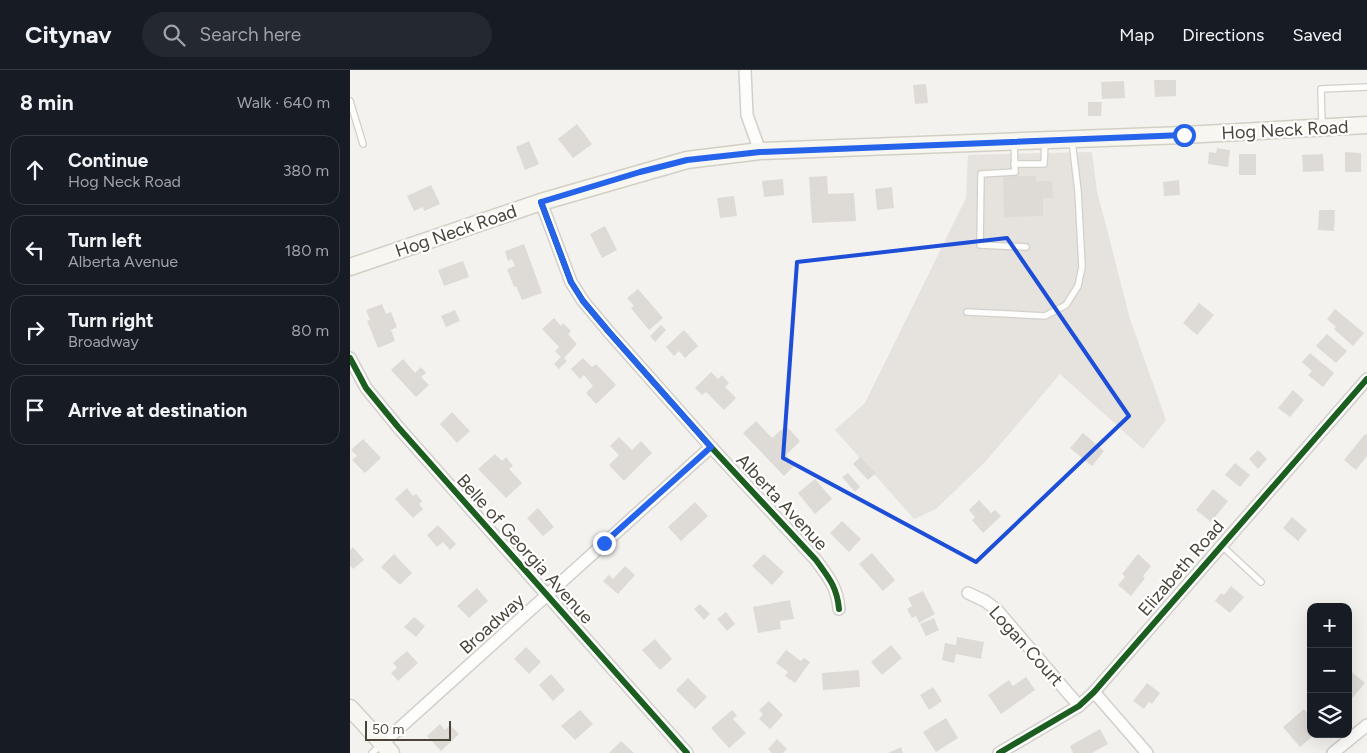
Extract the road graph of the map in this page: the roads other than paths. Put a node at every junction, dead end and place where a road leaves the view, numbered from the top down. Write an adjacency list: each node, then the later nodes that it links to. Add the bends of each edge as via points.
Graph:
1 (745, 70): 10 (street, via 747,115)
2 (1367, 87): 5 (lane, via 1321,89)
3 (350, 101): 9 (lane)
4 (1367, 125): 5 (main road, Hog Neck Road)
5 (1322, 127): 6 (main road, Hog Neck Road)
6 (1072, 139): 7 (main road, Hog Neck Road); 15 (lane, via 1081,229 1082,267 1078,286 1066,305 1045,316)
7 (1045, 140): 8 (main road, Hog Neck Road); 11 (lane, via 1044,164)
8 (1014, 141): 10 (main road, Hog Neck Road); 11 (lane)
9 (363, 144)
10 (760, 152): 12 (main road, Hog Neck Road, via 687,160)
11 (1014, 164): 13 (lane, via 1014,172 981,174 980,245)
12 (541, 202): 14 (main road, Hog Neck Road); 18 (street, Alberta Avenue, via 571,282 583,301)
13 (1026, 248)
14 (350, 267)
15 (967, 312)
16 (350, 358): 22 (street, Belle of Georgia Avenue, via 366,388 385,412)
17 (1367, 379): 19 (street, Elizabeth Road)
18 (711, 447): 22 (street, Broadway); 23 (street, Alberta Avenue, via 816,560 838,594)
19 (1221, 545): 20 (lane); 24 (street, Elizabeth Road)
20 (1260, 582)
21 (968, 593): 25 (street, Logan Court, via 997,610)
22 (546, 595): 28 (street, Broadway); 29 (street, Belle of Georgia Avenue)
23 (839, 609)
24 (1094, 692): 25 (street, Elizabeth Road); 31 (street)
25 (1079, 706): 30 (street, Elizabeth Road)
26 (350, 708): 28 (main road)
27 (1367, 725): 32 (street)
28 (382, 750)
29 (686, 753)
30 (999, 753)
31 (1147, 753)
32 (1333, 753)

